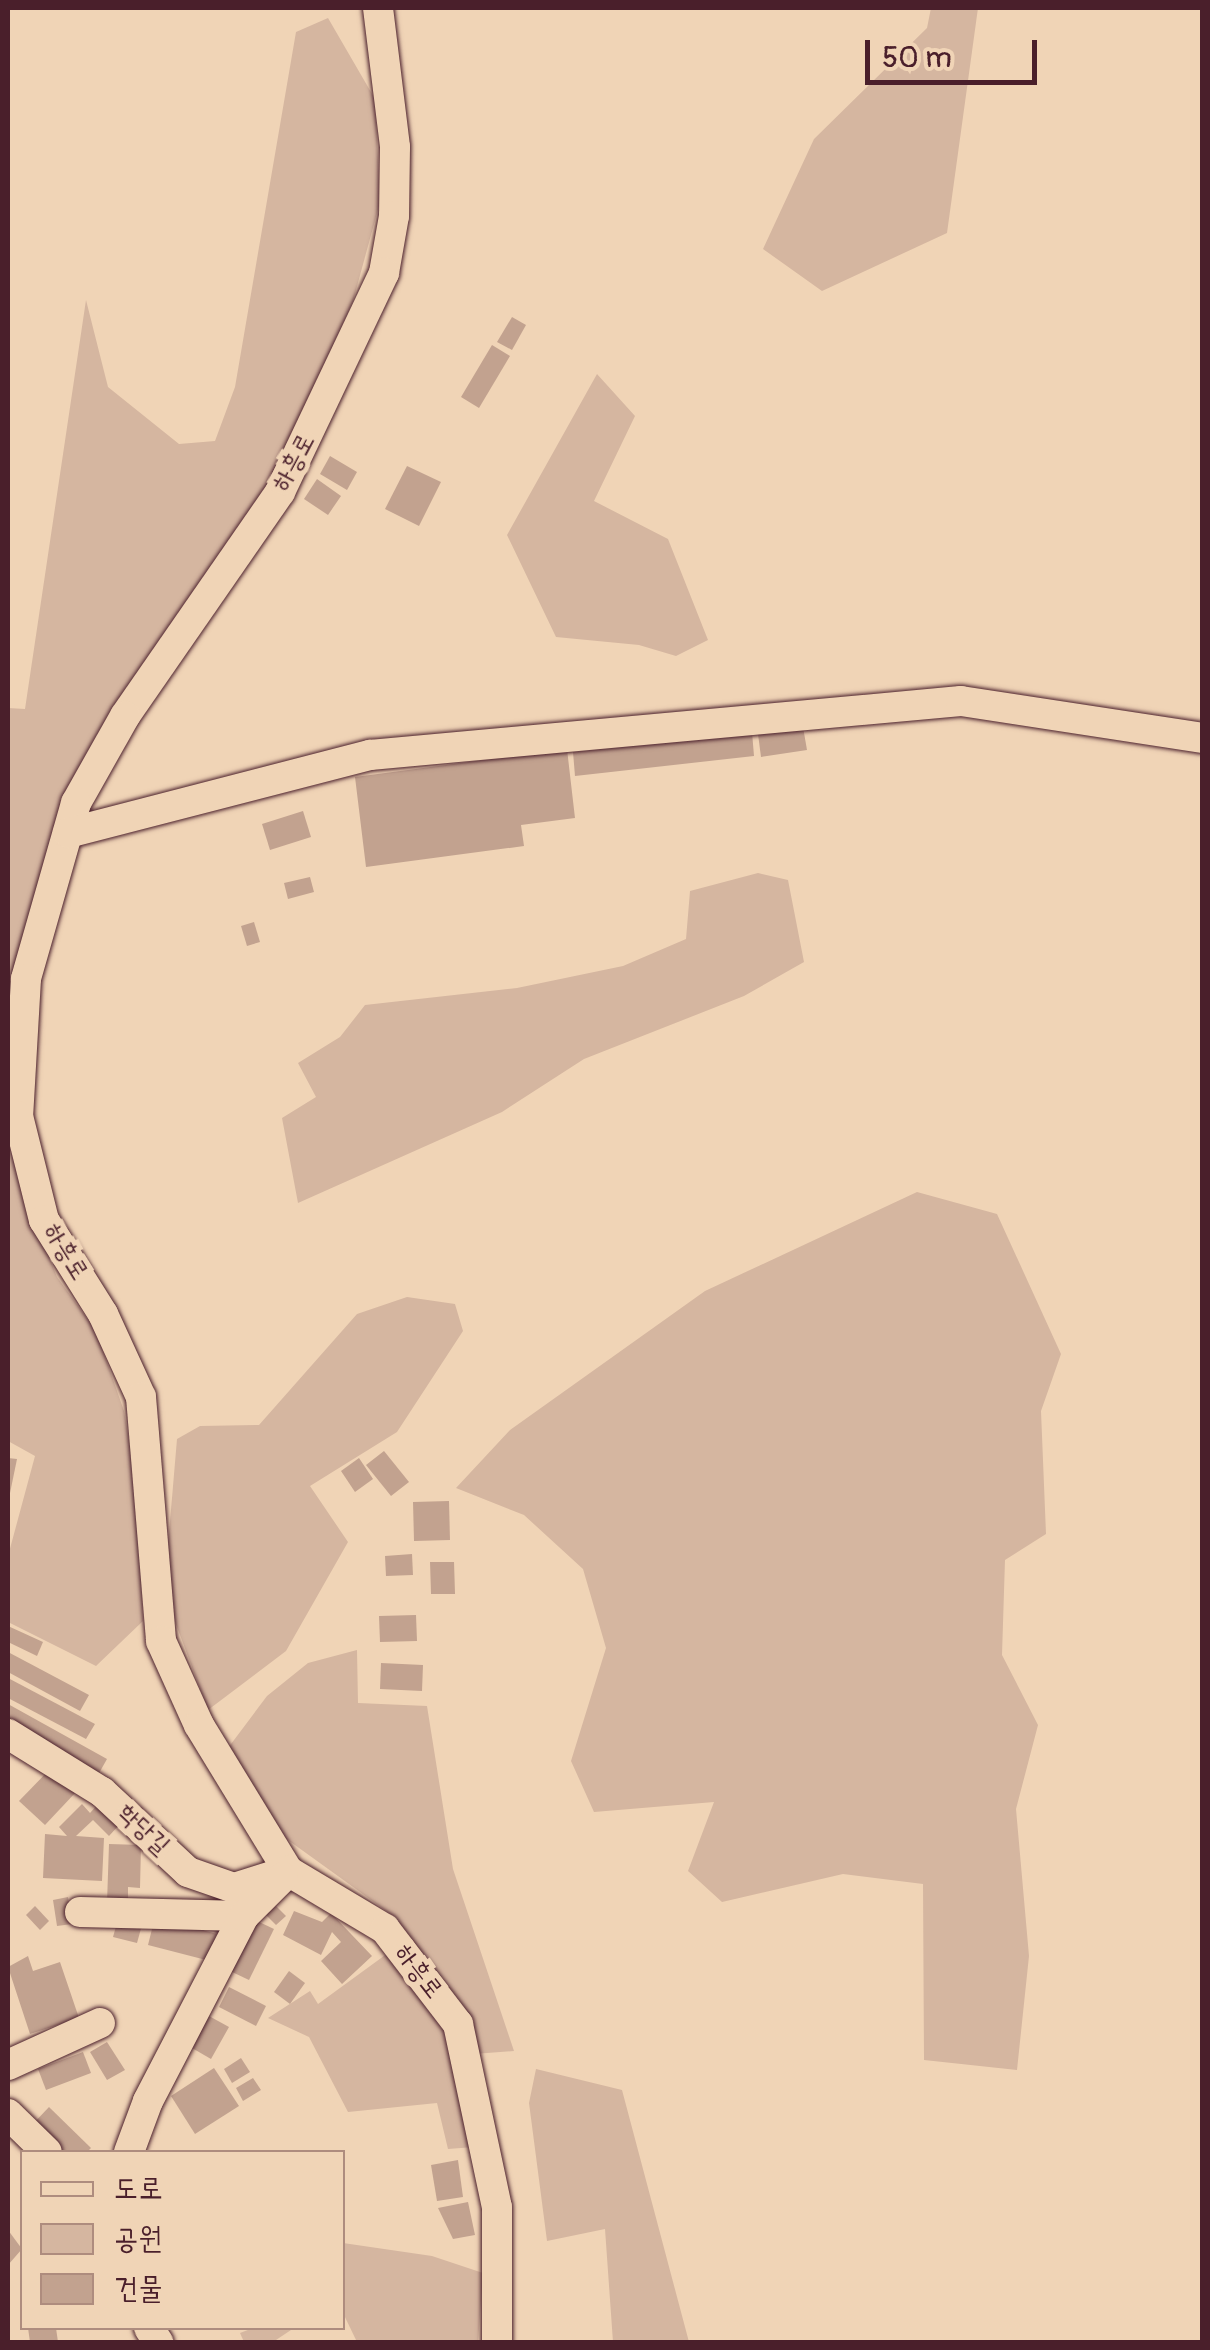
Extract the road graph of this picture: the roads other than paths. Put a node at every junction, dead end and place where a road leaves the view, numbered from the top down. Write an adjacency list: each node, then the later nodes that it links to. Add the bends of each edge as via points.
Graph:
1 (378, 8): 3 (street, 하흥로, via 395,147 394,216 384,273 280,492 125,716 76,803)
2 (1202, 738): 3 (street, via 960,701 370,755)
3 (68, 833): 5 (street, 하흥로, via 26,979 18,1116 44,1220 103,1314 141,1397 161,1641 239,1800)
4 (8, 1734): 5 (street, 학당길, via 102,1792 188,1872 234,1888)
5 (288, 1871): 7 (street); 13 (street, 하흥로, via 384,1929 458,2024 498,2207)
6 (80, 1912): 7 (street)
7 (244, 1916): 12 (street, via 148,2101)
8 (100, 2024): 9 (street)
9 (8, 2065)
10 (8, 2114): 11 (street)
11 (46, 2150)
12 (130, 2150)
13 (498, 2342)

